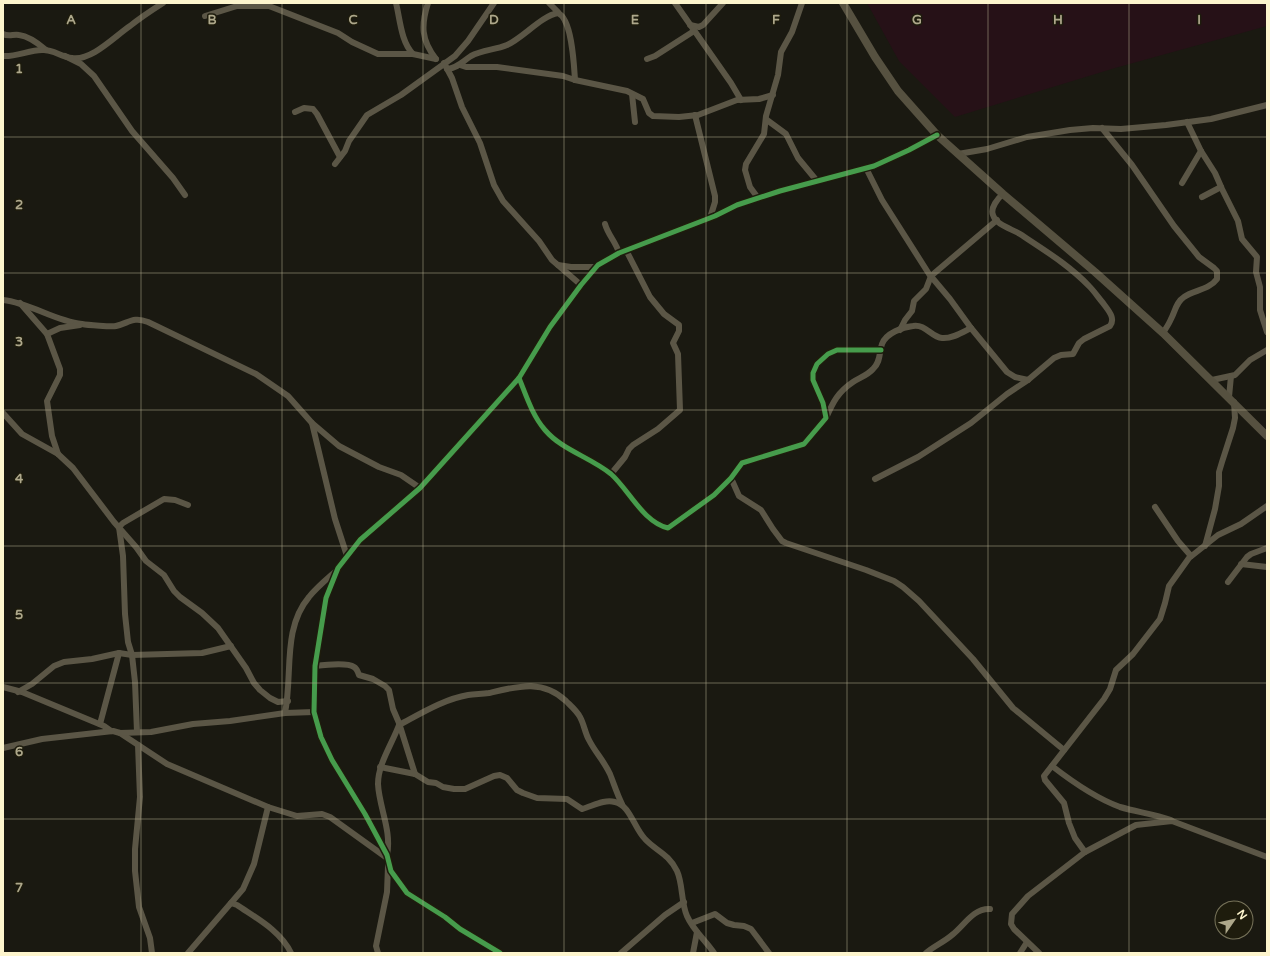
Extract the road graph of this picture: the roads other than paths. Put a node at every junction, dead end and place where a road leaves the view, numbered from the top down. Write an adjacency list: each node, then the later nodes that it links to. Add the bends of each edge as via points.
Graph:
1 (163, 3): 20 (street, via 94,52 79,58)
2 (283, 3): 11 (street)
3 (396, 3): 18 (street, via 403,35)
4 (428, 3): 21 (street, via 423,35 425,43)
5 (494, 3): 24 (street, via 462,49)
6 (550, 3): 12 (street)
7 (675, 3): 14 (street)
8 (723, 3): 14 (street, via 703,25)
9 (802, 3): 27 (street, via 792,32 781,52)
10 (843, 3): 36 (main road, via 898,91)
11 (282, 10): 13 (street, via 269,6 237,6); 18 (street, via 338,32 352,42 378,54)
12 (558, 12): 23 (street, via 510,43 476,54); 25 (street, via 564,17 568,29)
13 (205, 16)
14 (690, 25): 15 (street)
15 (694, 31): 22 (street); 28 (street)
16 (3, 34): 17 (street, via 21,35)
17 (46, 50): 19 (street); 20 (street)
18 (413, 54): 21 (street)
19 (3, 56)
20 (65, 56): 46 (street, via 81,64 94,76 132,131)
21 (436, 59): 24 (street)
22 (647, 59)
23 (460, 65): 24 (street, via 455,68); 25 (street, via 556,74)
24 (444, 66): 39 (street, via 367,115); 54 (street, via 452,78 462,107 480,143 498,194)
25 (575, 80): 26 (street)
26 (632, 94): 31 (street, via 643,99 654,116); 33 (street)
27 (773, 95): 28 (street); 32 (street)
28 (741, 100): 31 (street)
29 (1267, 105): 34 (street, via 1211,119)
30 (295, 112): 39 (street, via 304,108 313,109)
31 (695, 115): 49 (street, via 715,196)
32 (767, 120): 42 (street, via 786,134 798,158); 48 (street, via 764,134 745,170 750,187)
33 (636, 122)
34 (1187, 122): 35 (street, via 1121,129); 37 (street)
35 (1102, 128): 38 (street, via 1054,132); 64 (street, via 1132,165 1174,226 1199,257 1217,272 1217,279 1211,285 1181,300)
36 (937, 135): 38 (main road); 41 (street)
37 (1201, 151): 43 (street); 44 (street)
38 (958, 154): 45 (main road)
39 (340, 157): 40 (street)
40 (335, 164)
41 (866, 168): 42 (street); 56 (street, via 882,200)
42 (817, 181): 48 (street)
43 (1182, 183)
44 (1221, 187): 47 (street); 63 (street, via 1238,221 1242,239 1257,257 1260,310)
45 (1003, 194): 50 (street, via 992,210); 64 (main road)
46 (185, 195)
47 (1202, 197)
48 (758, 198): 49 (street)
49 (710, 218): 52 (street)
50 (997, 220): 56 (street); 70 (street, via 1074,272 1090,286 1113,318 1110,326 1079,343 1073,354 1054,358)
51 (605, 224): 53 (street)
52 (626, 250): 53 (street); 78 (street, via 650,298 664,314 679,325 673,344 678,354 681,407 658,428 633,445)
53 (619, 252): 55 (street)
54 (558, 265): 55 (street); 57 (street)
55 (596, 267): 57 (street)
56 (931, 276): 61 (street); 62 (street, via 926,289 914,301 912,311)
57 (581, 285): 69 (street, via 550,327)
58 (3, 300): 59 (street)
59 (20, 303): 60 (street); 65 (street)
60 (83, 324): 65 (street, via 60,328); 75 (street, via 116,326 138,318 148,322 256,374 288,396)
61 (971, 328): 62 (street, via 955,336 942,338 921,326 914,325); 70 (street, via 1007,372)
62 (900, 330): 66 (street, via 885,339)
63 (1267, 332)
64 (1163, 333): 71 (main road)
65 (47, 334): 77 (street, via 61,372 47,401 52,436)
66 (881, 350): 74 (street, via 874,369 835,398); 74 (street, via 837,350 817,364 813,380 823,403)
67 (1267, 350): 68 (street)
68 (1231, 376): 71 (street); 72 (street)
69 (519, 378): 78 (street, via 533,411 546,432); 81 (street)
70 (1028, 380): 80 (street, via 953,435)
71 (1212, 380): 72 (main road)
72 (1232, 400): 76 (main road); 86 (street, via 1233,428 1222,462 1215,509)
73 (3, 413): 77 (street, via 22,434)
74 (826, 418): 79 (street, via 804,444 747,460)
75 (312, 423): 81 (street, via 339,446 401,475); 88 (street)
76 (1267, 436)
77 (58, 454): 85 (street)
78 (611, 474): 79 (street, via 644,512 668,528 714,495)
79 (731, 478): 110 (street, via 739,496 761,510 786,544 894,581 910,592 973,659 1012,708)
80 (875, 479)
81 (420, 488): 88 (street, via 360,540)
82 (188, 505): 85 (street, via 164,499)
83 (1267, 506): 86 (street, via 1241,524 1218,535)
84 (1155, 507): 89 (street)
85 (119, 527): 94 (street, via 146,561 164,575 174,591 218,628); 96 (street, via 125,614)
86 (1205, 546): 89 (street)
87 (1267, 548): 90 (street, via 1251,554)
88 (347, 556): 92 (street)
89 (1191, 556): 110 (street, via 1168,586 1158,622 1133,654 1116,670 1108,693)
90 (1241, 564): 91 (street); 93 (street)
91 (1267, 567)
92 (338, 568): 97 (street, via 326,598); 100 (street, via 309,597 295,622 291,638)
93 (1228, 582)
94 (231, 646): 96 (street, via 202,653); 100 (street, via 260,690 278,702)
95 (119, 653): 96 (street); 99 (street, via 64,662 54,666); 103 (street)
96 (132, 655): 106 (street)
97 (315, 666): 101 (street); 104 (street, via 350,666 355,668 359,675 385,686 390,694)
98 (3, 687): 99 (street)
99 (18, 692): 103 (street)
100 (288, 701): 102 (street)
101 (314, 712): 102 (street); 119 (street, via 321,737 332,760 365,814)
102 (285, 713): 106 (street)
103 (100, 724): 105 (street)
104 (399, 725): 111 (street); 113 (street); 114 (street, via 444,703 468,695 516,687 543,687 552,690 573,707 580,718 590,741 604,762)
105 (111, 731): 107 (street); 109 (street, via 42,739)
106 (137, 732): 107 (street)
107 (120, 733): 108 (street)
108 (138, 745): 115 (street, via 167,764); 126 (street, via 140,797 135,871 139,907 150,938)
109 (3, 748)
110 (1064, 750): 112 (street)
111 (380, 767): 113 (street); 119 (street, via 378,784 386,827)
112 (1051, 767): 116 (street, via 1120,807); 117 (street, via 1045,775 1045,780 1064,803 1075,838)
113 (415, 774): 114 (street, via 428,782 460,789 500,775 507,778 517,790 530,796 564,798 582,809 605,801)
114 (622, 804): 120 (street, via 645,839 665,854 671,862 677,872)
115 (268, 807): 119 (street, via 297,816 322,814 330,817); 121 (street, via 254,864 243,889)
116 (1172, 821): 117 (street, via 1136,825); 118 (street)
117 (1085, 852): 125 (street, via 1028,896 1012,914 1011,924)
118 (1267, 857)
119 (387, 859): 129 (street, via 387,892 376,946); 130 (street, via 391,870 407,893)
120 (684, 902): 123 (street, via 687,916); 131 (street)
121 (231, 903): 127 (street); 128 (street, via 270,928)
122 (990, 909): 135 (street, via 984,908 969,917 951,936)
123 (692, 922): 124 (street); 134 (street, via 715,914 727,923 751,929)
124 (697, 932): 132 (street); 133 (street)
125 (1027, 942): 136 (street); 137 (street)
126 (152, 953)
127 (188, 953)
128 (291, 953)
129 (378, 953)
130 (500, 953)
131 (621, 953)
132 (693, 953)
133 (714, 953)
134 (769, 953)
135 (926, 953)
136 (1020, 953)
137 (1038, 953)

